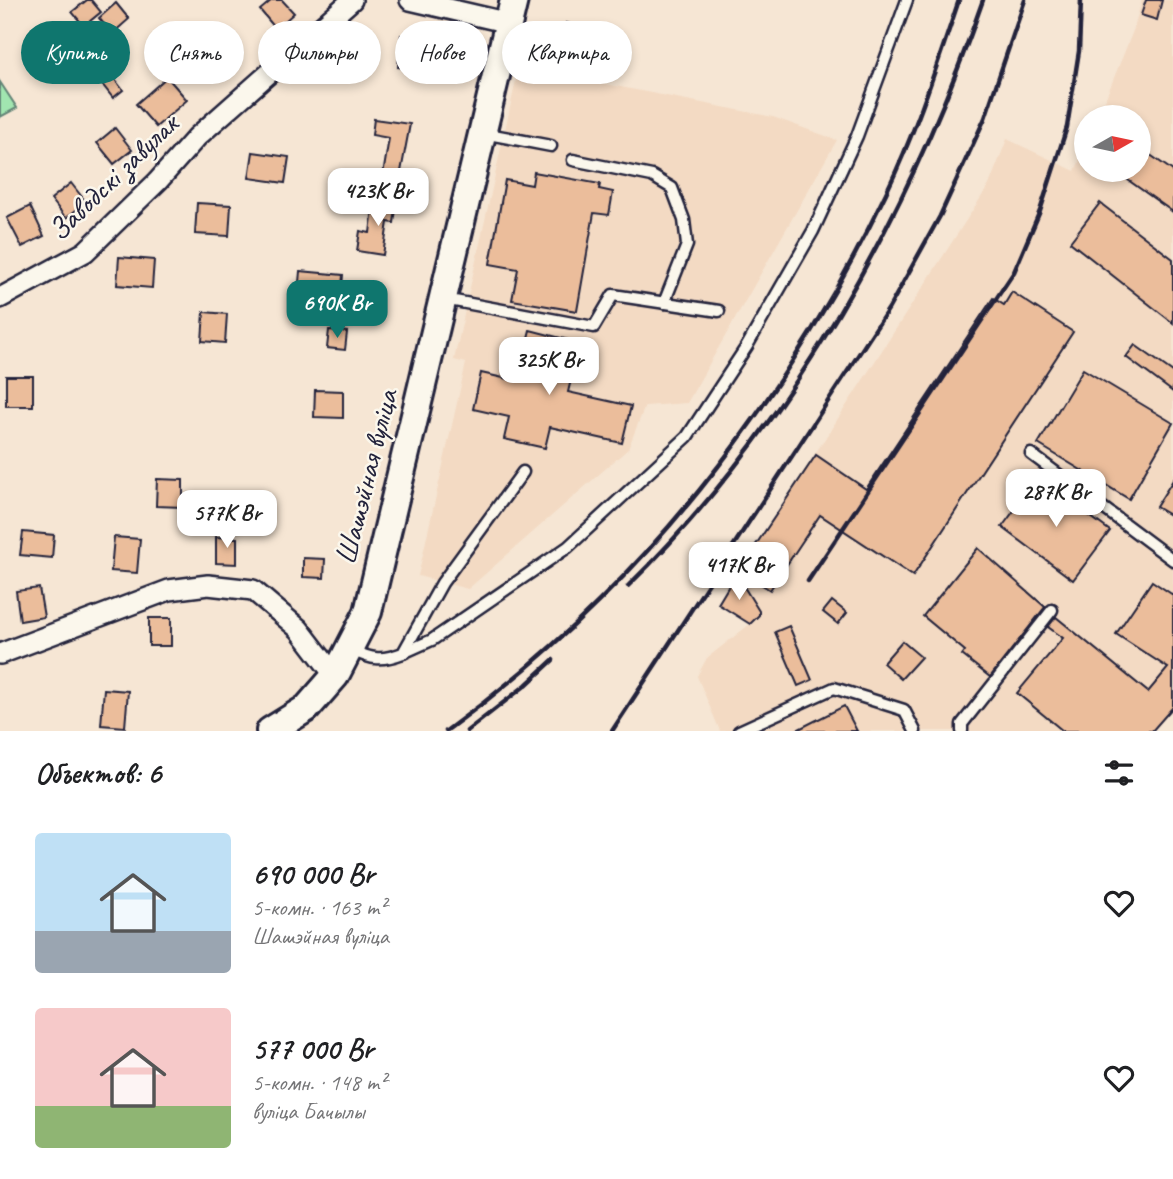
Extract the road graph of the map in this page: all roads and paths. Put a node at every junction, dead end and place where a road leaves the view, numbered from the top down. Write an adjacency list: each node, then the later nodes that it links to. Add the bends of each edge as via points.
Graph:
1 (352, 0): 8 (street, Заводскі завулак, via 197,137 85,252)
2 (410, 0): 4 (street)
3 (907, 0): 17 (lane, via 857,136 813,232 687,437 568,547 432,640)
4 (511, 11): 5 (main road, Шашэйная вуліца)
5 (483, 133): 6 (lane); 9 (main road, Шашэйная вуліца)
6 (551, 146)
7 (573, 160): 10 (lane, via 652,176 672,188 684,220 687,246)
8 (0, 298)
9 (443, 299): 10 (lane, via 594,327 613,295); 16 (main road, Шашэйная вуліца, via 368,612)
10 (664, 303): 11 (lane)
11 (719, 311)
12 (1031, 454): 14 (lane)
13 (523, 472): 17 (lane, via 442,583)
14 (1173, 560)
15 (1052, 610): 23 (lane, via 962,724)
16 (351, 649): 17 (lane, via 371,660); 19 (main road, Шашэйная вуліца)
17 (403, 653)
18 (0, 654): 19 (street, via 169,590 208,585 253,590 299,629)
19 (335, 676): 20 (main road, Шашэйная вуліца, via 307,708)
20 (270, 731)
21 (739, 731): 22 (lane, via 834,688 904,710)
22 (915, 731)
23 (962, 731)

